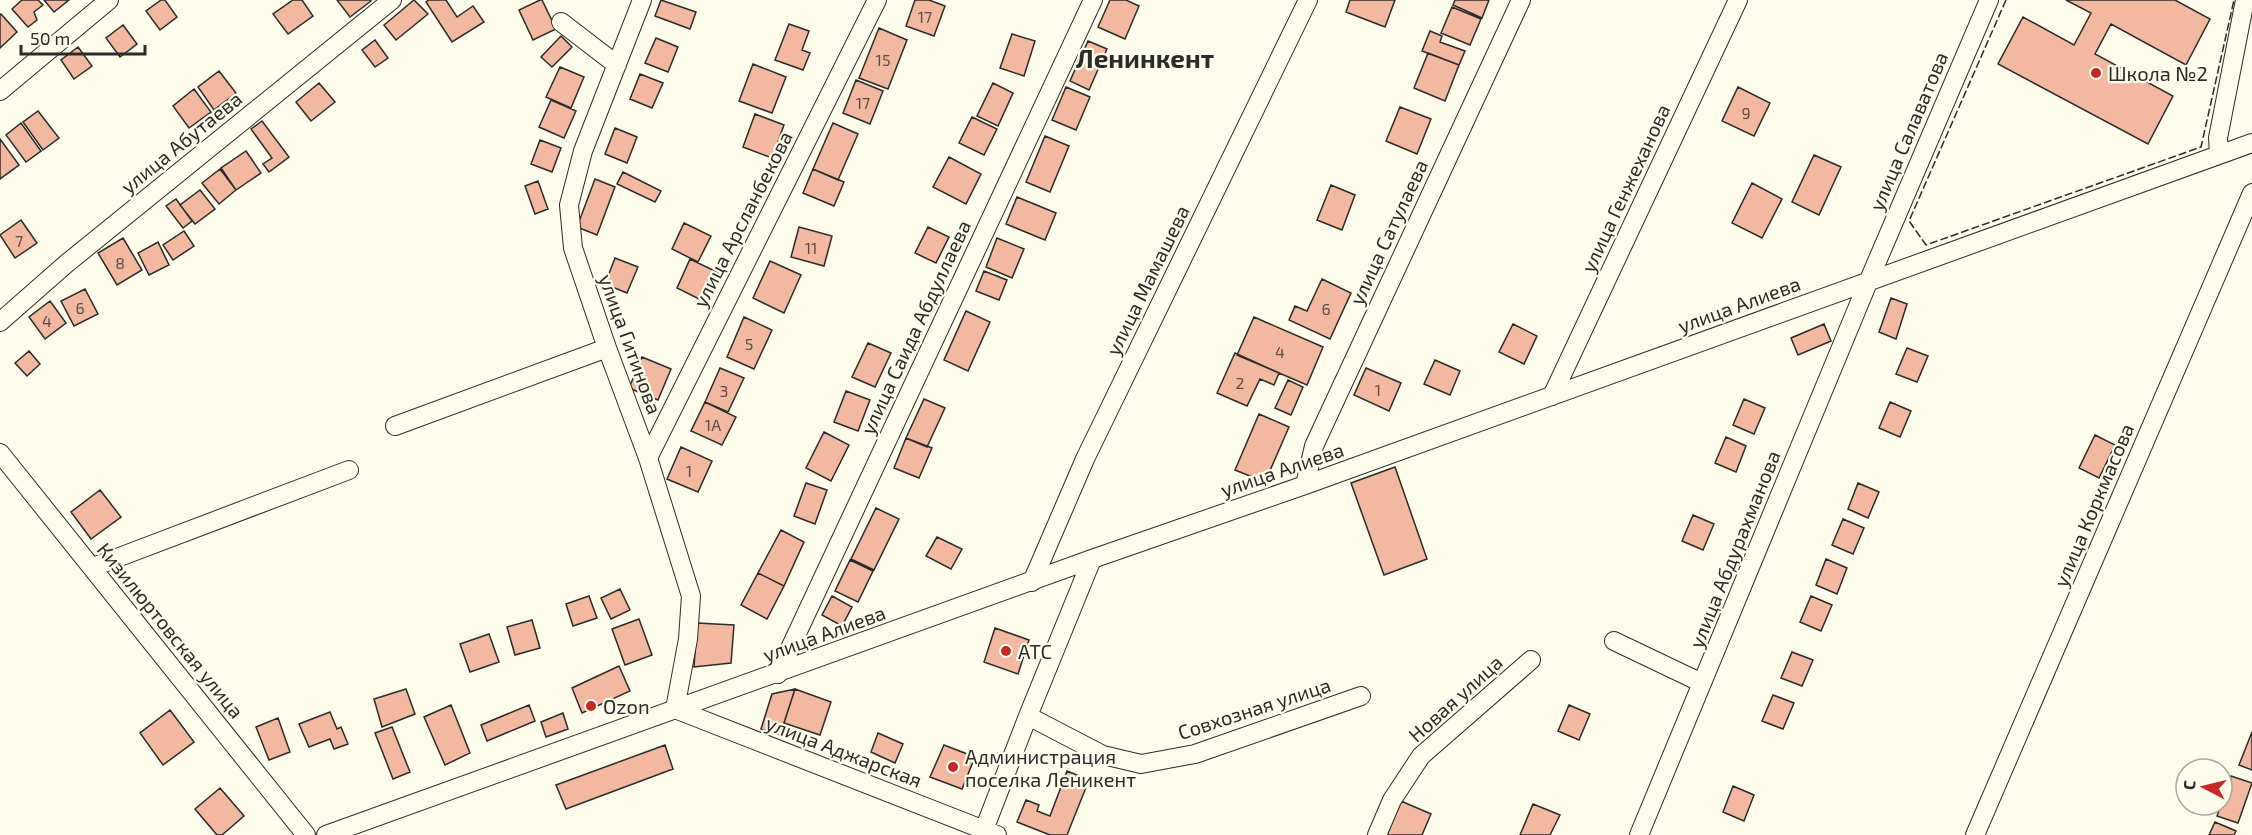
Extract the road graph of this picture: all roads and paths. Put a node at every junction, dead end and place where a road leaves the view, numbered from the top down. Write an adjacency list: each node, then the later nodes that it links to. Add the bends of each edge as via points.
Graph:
1 (109, 0): 13 (street)
2 (392, 0): 18 (street, улица Абутаева)
3 (642, 0): 12 (street, улица Гитинова)
4 (877, 0): 23 (street, улица Арсланбекова)
5 (1093, 0): 31 (street, улица Саида Абдуллаева)
6 (1308, 0): 28 (street, улица Мамашева, via 1085,459)
7 (1521, 0): 25 (street, улица Сатулаева, via 1314,446)
8 (1738, 0): 20 (street, улица Генжеханова)
9 (1989, 0): 17 (street, улица Салаватова)
10 (2245, 0): 15 (street, via 2218,138)
11 (561, 22): 12 (street)
12 (617, 65): 19 (street, улица Гитинова, via 583,151 569,205 573,248)
13 (0, 91)
14 (2252, 143): 15 (street, улица Алиева)
15 (2219, 155): 17 (street, улица Алиева)
16 (2252, 194): 41 (street, улица Коркмасова)
17 (1869, 280): 20 (street, улица Алиева); 32 (street, улица Абдурахманова)
18 (0, 322)
19 (607, 348): 21 (street); 23 (street, улица Гитинова)
20 (1552, 396): 25 (street, улица Алиева)
21 (395, 426)
22 (0, 453): 27 (street, Кизилюртовская улица)
23 (648, 458): 34 (street, улица Гитинова, via 691,596 688,639)
24 (349, 470): 27 (street)
25 (1305, 485): 26 (street, улица Алиева)
26 (1092, 559): 28 (street, улица Алиева); 35 (street)
27 (93, 567): 38 (street, Кизилюртовская улица)
28 (1032, 582): 31 (street, улица Алиева)
29 (1614, 641): 32 (street)
30 (1531, 660): 39 (street, Новая улица, via 1421,756 1392,800)
31 (778, 674): 34 (street, улица Алиева)
32 (1702, 683): 40 (street, улица Абдурахманова)
33 (1361, 696): 35 (street, Совхозная улица, via 1195,754 1141,764 1103,755)
34 (675, 709): 36 (street, улица Аджарская); 37 (street, улица Алиева)
35 (1028, 716): 36 (street)
36 (988, 833)
37 (331, 834)
38 (306, 835)
39 (1377, 835)
40 (1639, 835)
41 (1975, 835)

